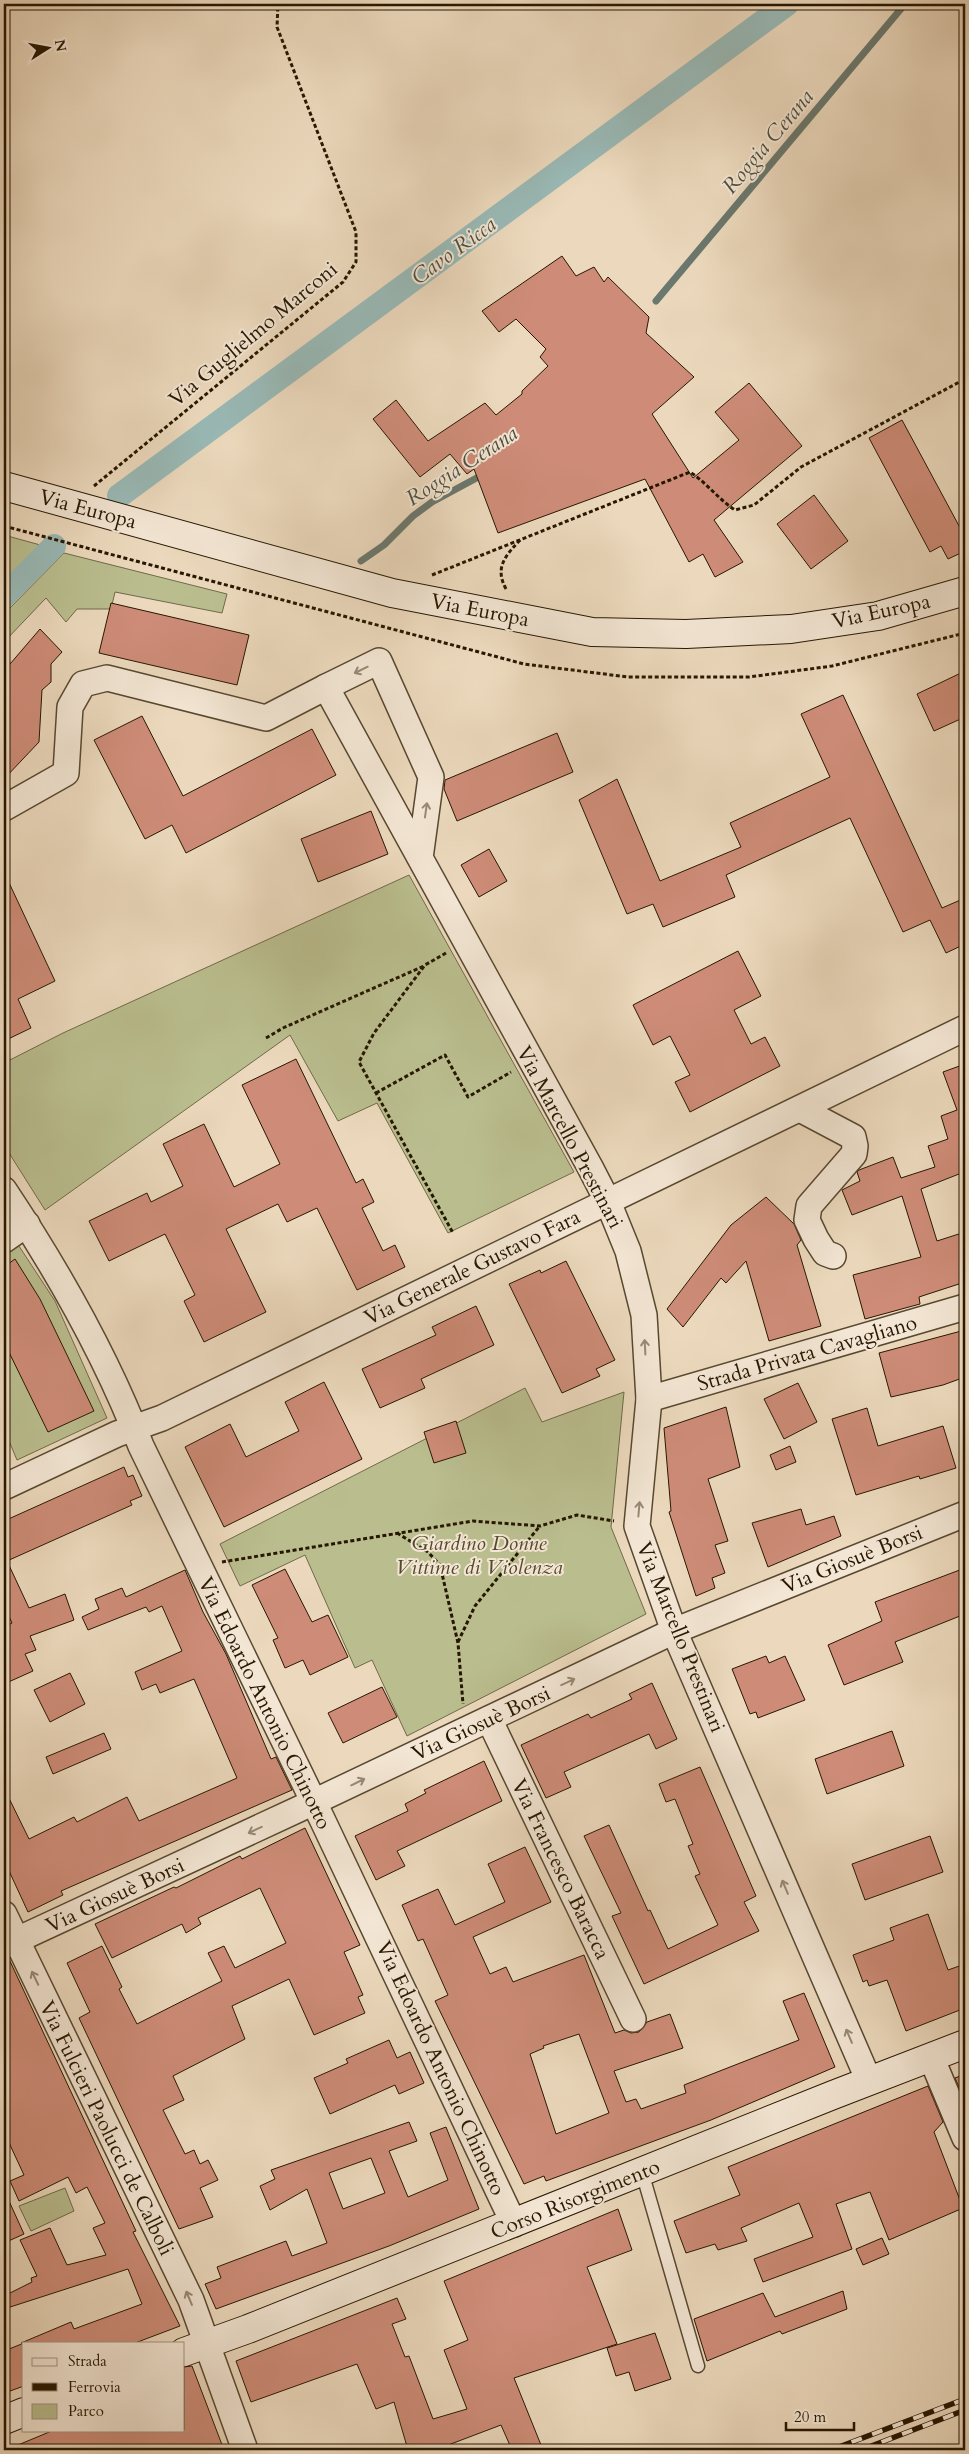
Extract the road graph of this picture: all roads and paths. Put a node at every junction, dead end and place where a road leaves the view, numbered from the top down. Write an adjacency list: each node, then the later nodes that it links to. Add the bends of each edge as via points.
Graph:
1 (278, 4): 4 (path, Via Guglielmo Marconi, via 278,27 356,232 356,262 343,282)
2 (965, 379): 5 (path, via 801,467 754,504 735,510 690,472)
3 (4, 486): 4 (main road, Via Europa)
4 (70, 505): 7 (main road, Via Europa)
5 (523, 537): 7 (path); 8 (path, via 503,558 501,580 513,601)
6 (965, 591): 8 (main road, Via Europa, via 878,616 791,629 686,634 592,632)
7 (392, 593): 8 (main road, Via Europa)
8 (532, 620)
9 (326, 687): 10 (street, via 266,718 107,678 84,684 70,708 66,773); 11 (street, Via Marcello Prestinari); 11 (street, one-way to 9, via 431,777 379,661)
10 (4, 808)
11 (420, 858): 20 (street, Via Marcello Prestinari)
12 (453, 950): 13 (path)
13 (425, 965): 15 (path); 17 (path, via 374,1032 359,1062)
14 (965, 1028): 18 (street, Via Generale Gustavo Fara)
15 (266, 1038)
16 (518, 1068): 17 (path, via 468,1096 445,1055)
17 (376, 1094): 22 (path)
18 (800, 1109): 20 (street, Via Generale Gustavo Fara); 24 (street, via 853,1138 855,1146 854,1154 809,1206 808,1220 816,1239 825,1253)
19 (4, 1190): 21 (street, Via Edoardo Antonio Chinotto)
20 (608, 1202): 26 (street, Via Marcello Prestinari, one-way to 20, via 644,1315 628,1251); 27 (street, Via Generale Gustavo Fara, via 162,1418)
21 (27, 1224): 23 (street); 27 (street, Via Edoardo Antonio Chinotto, via 65,1286)
22 (454, 1233)
23 (4, 1240)
24 (834, 1256)
25 (965, 1307): 26 (street, Strada Privata Cavagliano)
26 (649, 1398): 34 (street, Via Marcello Prestinari, one-way to 26, via 637,1526)
27 (134, 1428): 28 (street, Via Generale Gustavo Fara); 38 (street, Via Edoardo Antonio Chinotto)
28 (4, 1487)
29 (965, 1514): 34 (street, Via Giosuè Borsi)
30 (614, 1521): 31 (path, via 577,1514)
31 (540, 1526): 32 (path, via 473,1521); 35 (path, via 475,1606)
32 (396, 1532): 33 (path); 35 (path, via 428,1552 440,1565)
33 (219, 1562)
34 (674, 1631): 37 (street, Via Giosuè Borsi, one-way to 34); 44 (street, Via Marcello Prestinari, one-way to 34)
35 (458, 1643): 36 (path)
36 (464, 1709)
37 (489, 1719): 38 (street, Via Giosuè Borsi, one-way to 37); 41 (street, Via Francesco Baracca)
38 (314, 1803): 40 (street, Via Giosuè Borsi, one-way to 40); 47 (street, Via Edoardo Antonio Chinotto)
39 (4, 1914): 40 (street, Via Fulcieri Paolucci de Calboli)
40 (10, 1943): 48 (street, Via Fulcieri Paolucci de Calboli, one-way to 40, via 191,2300)
41 (633, 2019)
42 (965, 2044): 43 (main road, Corso Risorgimento)
43 (930, 2058): 44 (main road, Corso Risorgimento); 45 (street)
44 (869, 2081): 46 (main road, Corso Risorgimento)
45 (965, 2138)
46 (642, 2172): 47 (main road, Corso Risorgimento); 49 (lane)
47 (514, 2224): 48 (main road, Corso Risorgimento)
48 (194, 2348): 52 (street, Via Fulcieri Paolucci de Calboli)
49 (698, 2366)
50 (22, 2413): 51 (main road)
51 (4, 2420)
52 (245, 2450)

